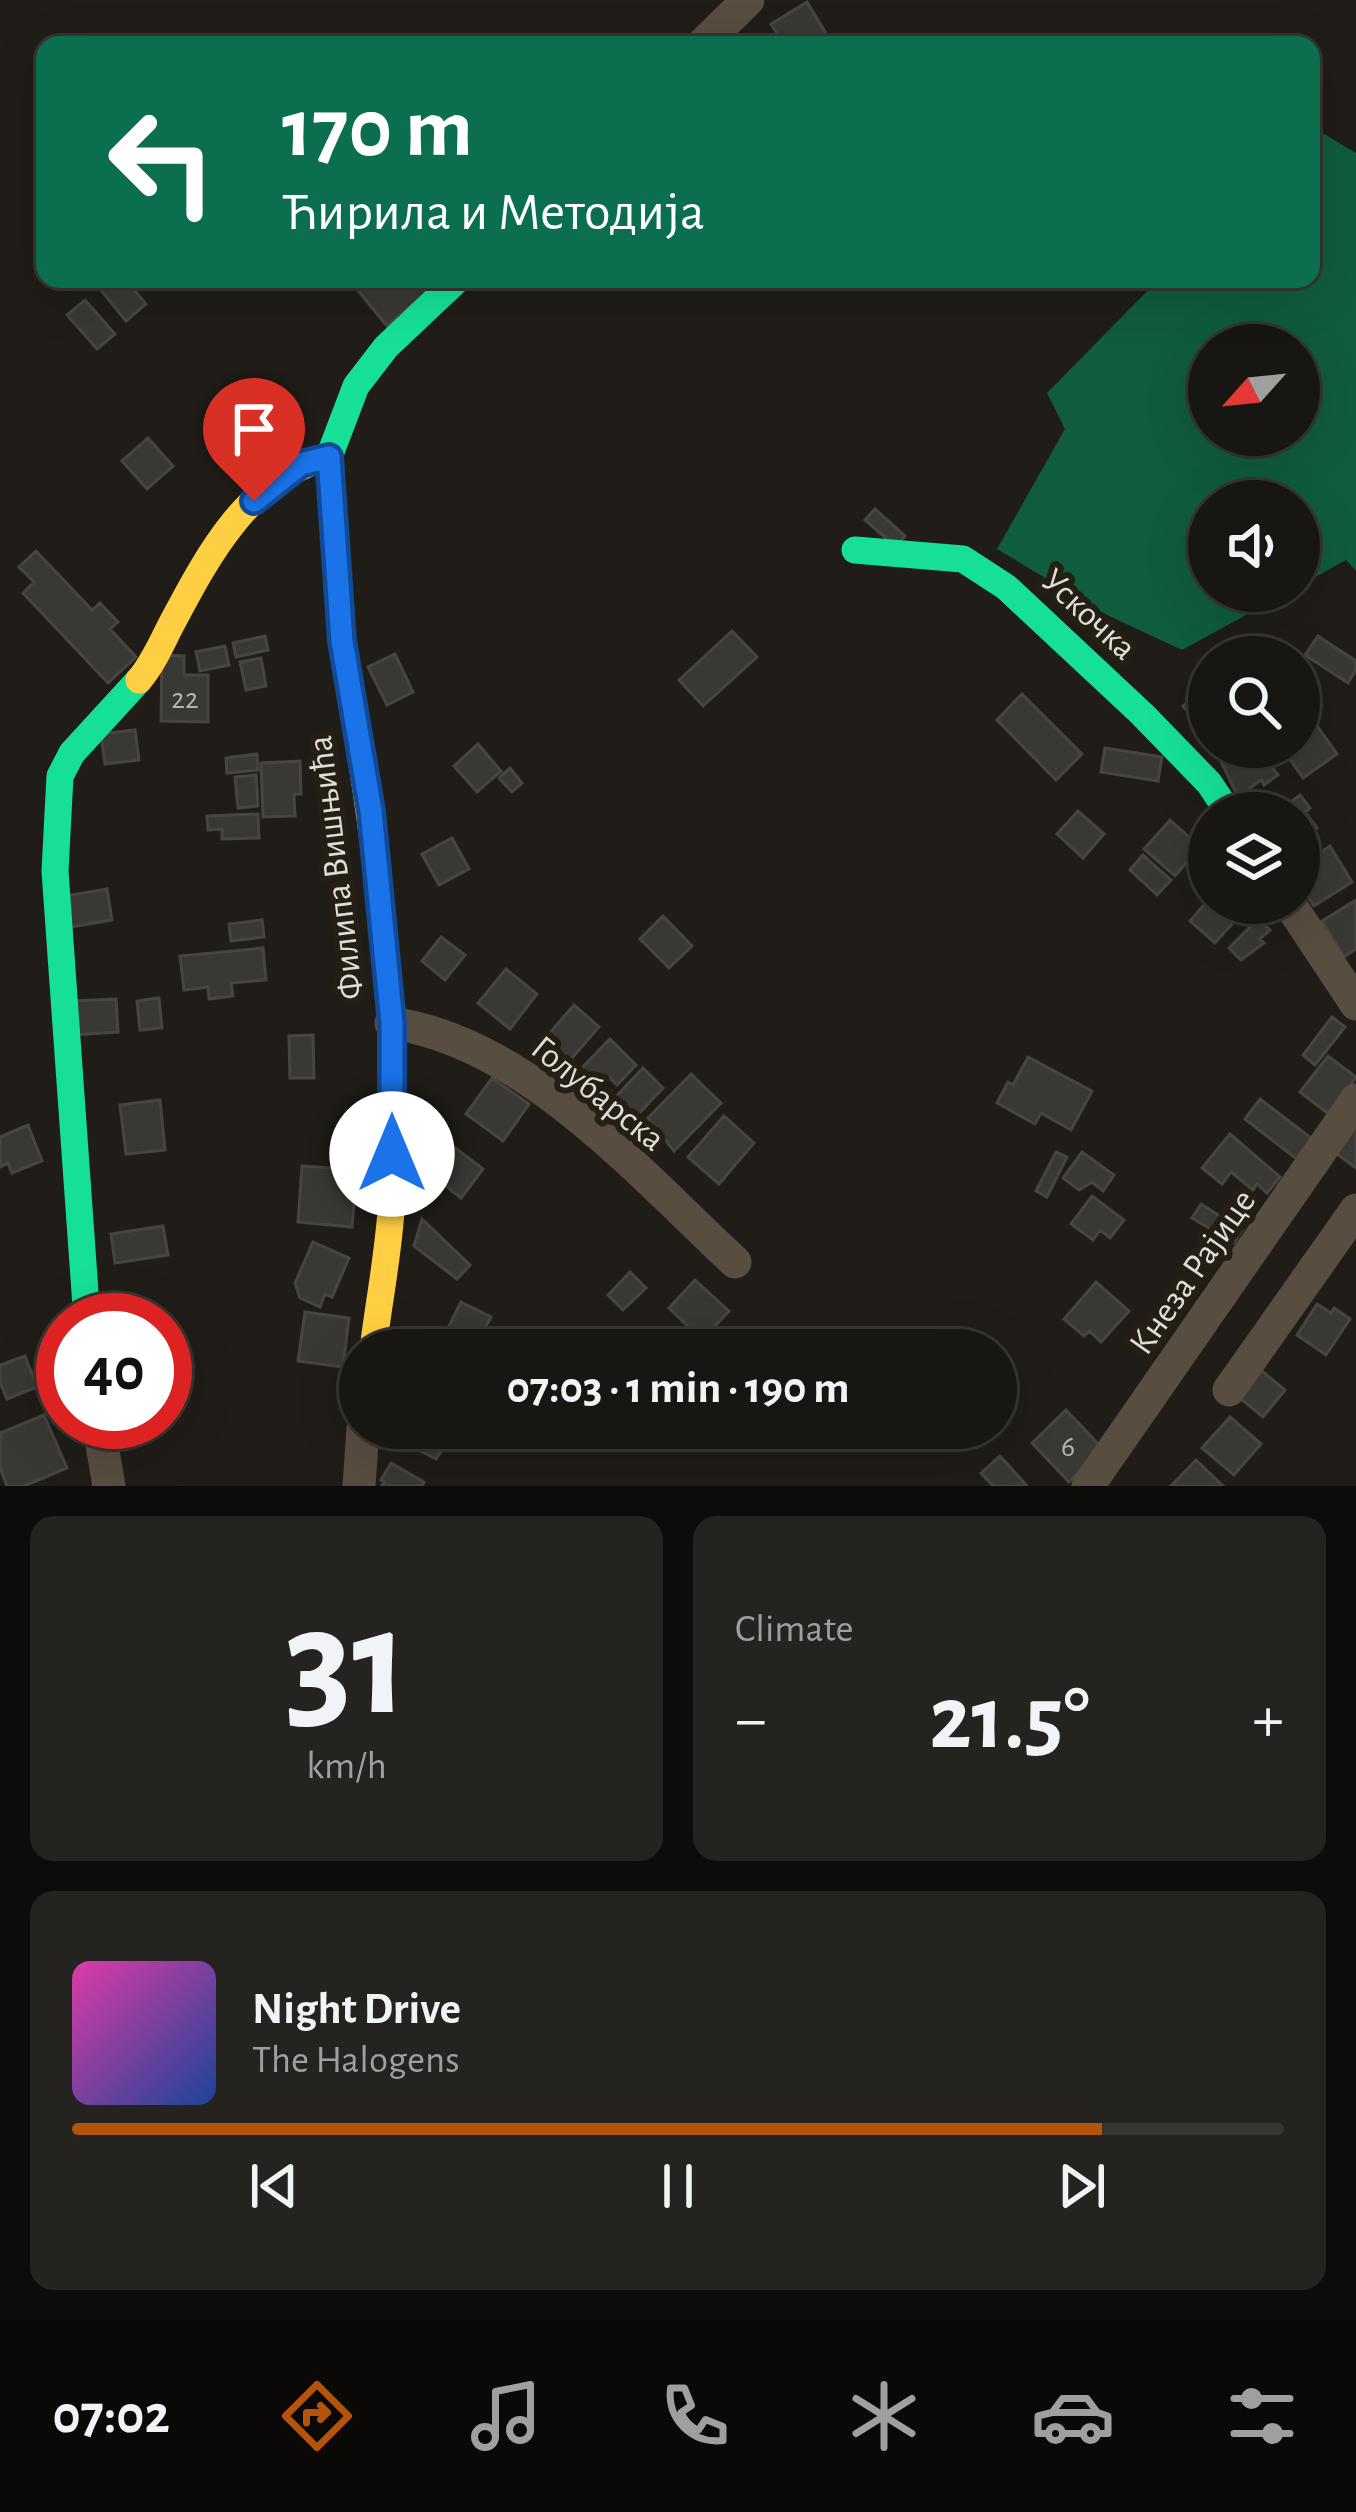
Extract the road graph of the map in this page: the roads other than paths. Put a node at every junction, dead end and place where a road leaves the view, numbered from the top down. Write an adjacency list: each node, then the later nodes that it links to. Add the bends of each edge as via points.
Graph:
1 (748, 0): 2 (street)
2 (710, 36)
3 (448, 288): 4 (street, Филипа Вишњића, via 356,386)
4 (329, 457): 9 (street, Филипа Вишњића, via 342,641 371,811); 13 (street, via 280,478 232,521 144,675 60,776 55,871)
5 (855, 550): 6 (street, Ускочка, via 946,556 994,578)
6 (1215, 792)
7 (1302, 924): 8 (street)
8 (1356, 1004)
9 (392, 1023): 12 (street, Голубарска, via 430,1030 516,1071); 14 (street, Филипа Вишњића, via 392,1197)
10 (1356, 1100): 20 (street, Кнеза Рајице)
11 (1356, 1210): 15 (street)
12 (735, 1262)
13 (85, 1293)
14 (376, 1329)
15 (1229, 1390)
16 (103, 1449): 18 (street)
17 (362, 1449): 19 (street)
18 (109, 1486)
19 (359, 1486)
20 (1088, 1486)

